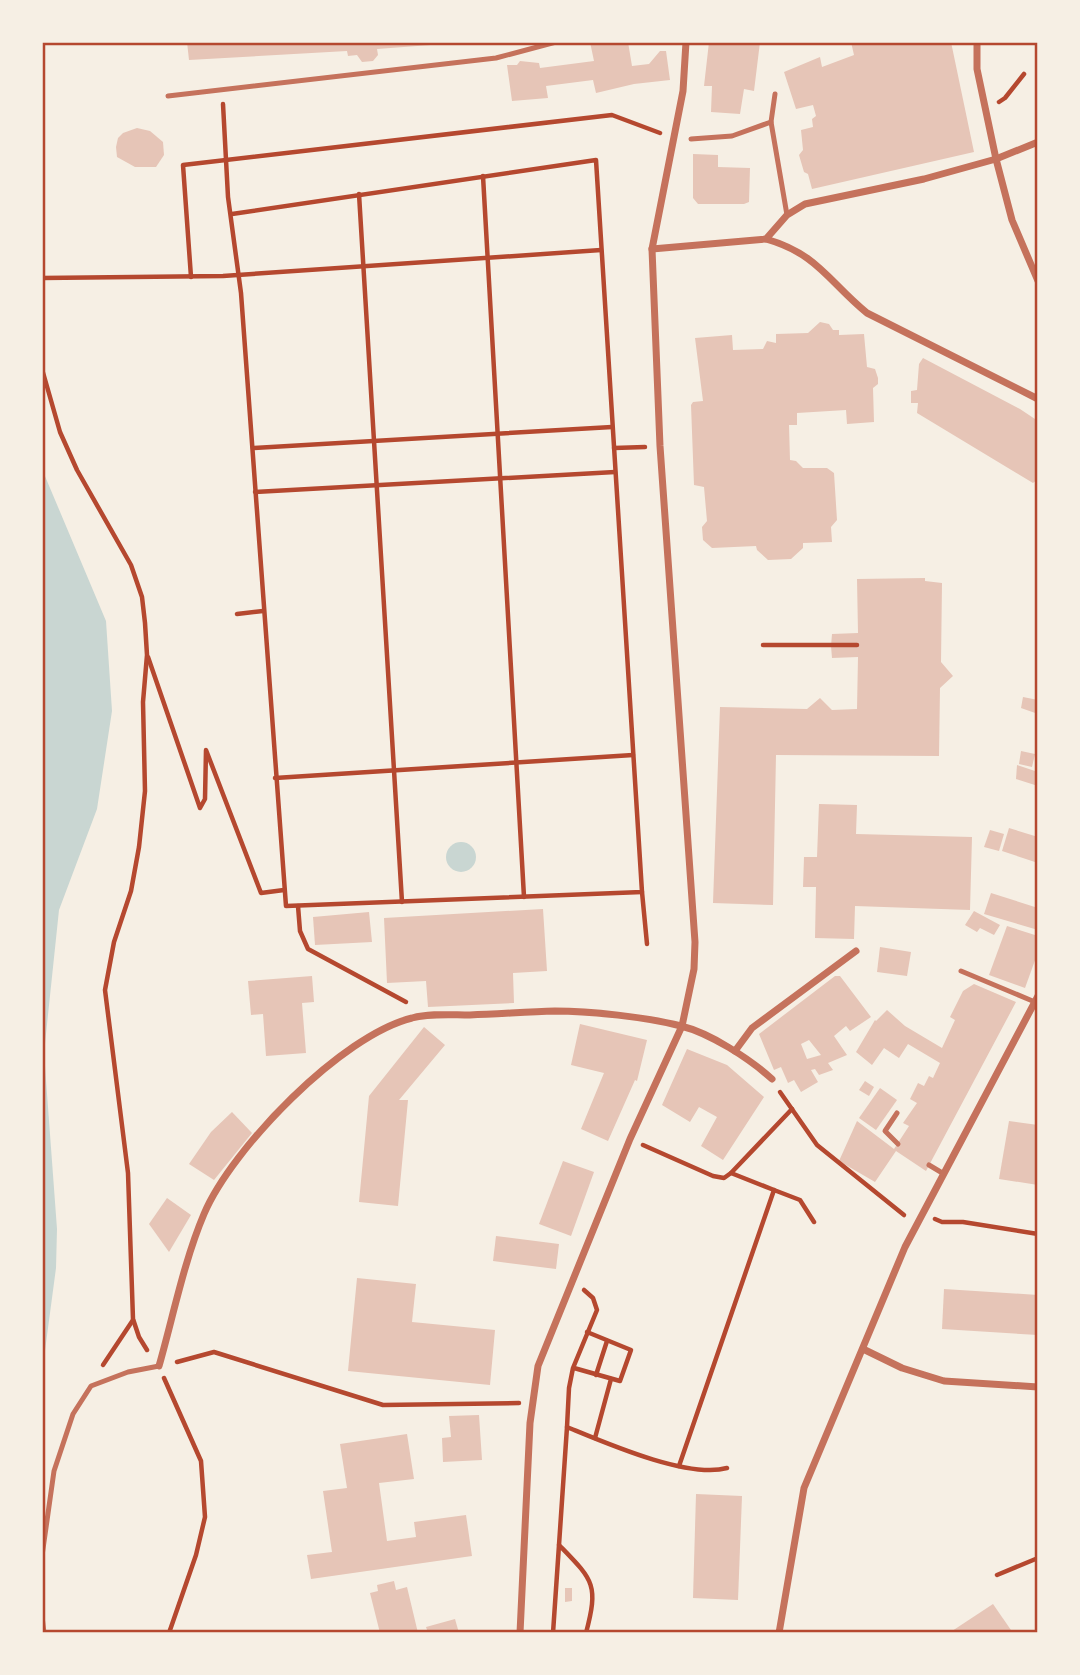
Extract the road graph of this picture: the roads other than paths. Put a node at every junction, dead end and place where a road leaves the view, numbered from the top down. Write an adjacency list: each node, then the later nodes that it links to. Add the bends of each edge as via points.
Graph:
1 (556, 42): 5 (lane, via 496,58)
2 (686, 42): 12 (street, via 682,91)
3 (977, 42): 9 (street, via 977,69)
4 (775, 94): 6 (lane)
5 (167, 96)
6 (771, 122): 7 (lane, via 732,136); 10 (lane)
7 (691, 139)
8 (1038, 142): 9 (street)
9 (996, 159): 10 (street, via 805,204); 13 (street, via 1012,220)
10 (787, 215): 11 (street)
11 (765, 239): 12 (street); 14 (street, via 806,255 867,313)
12 (652, 249): 18 (street, via 660,446 695,942)
13 (1038, 281)
14 (1038, 399)
15 (856, 951): 19 (street, via 752,1028)
16 (961, 971): 17 (lane)
17 (1036, 999): 24 (street)
18 (682, 1026): 19 (street); 26 (street, via 546,1012 412,1018 374,1033 332,1062 269,1121 233,1163 204,1213); 31 (street, via 630,1139 538,1366)
19 (735, 1051): 20 (street)
20 (772, 1079)
21 (897, 1113): 22 (lane, via 885,1131)
22 (898, 1144)
23 (929, 1164): 24 (lane)
24 (944, 1174): 25 (street, via 916,1224)
25 (863, 1349): 27 (street, via 944,1381); 32 (street, via 804,1488)
26 (159, 1366): 28 (lane, via 91,1386 73,1414 54,1471)
27 (1038, 1387)
28 (42, 1556)
29 (42, 1616): 30 (lane)
30 (44, 1633)
31 (520, 1633)
32 (779, 1633)

